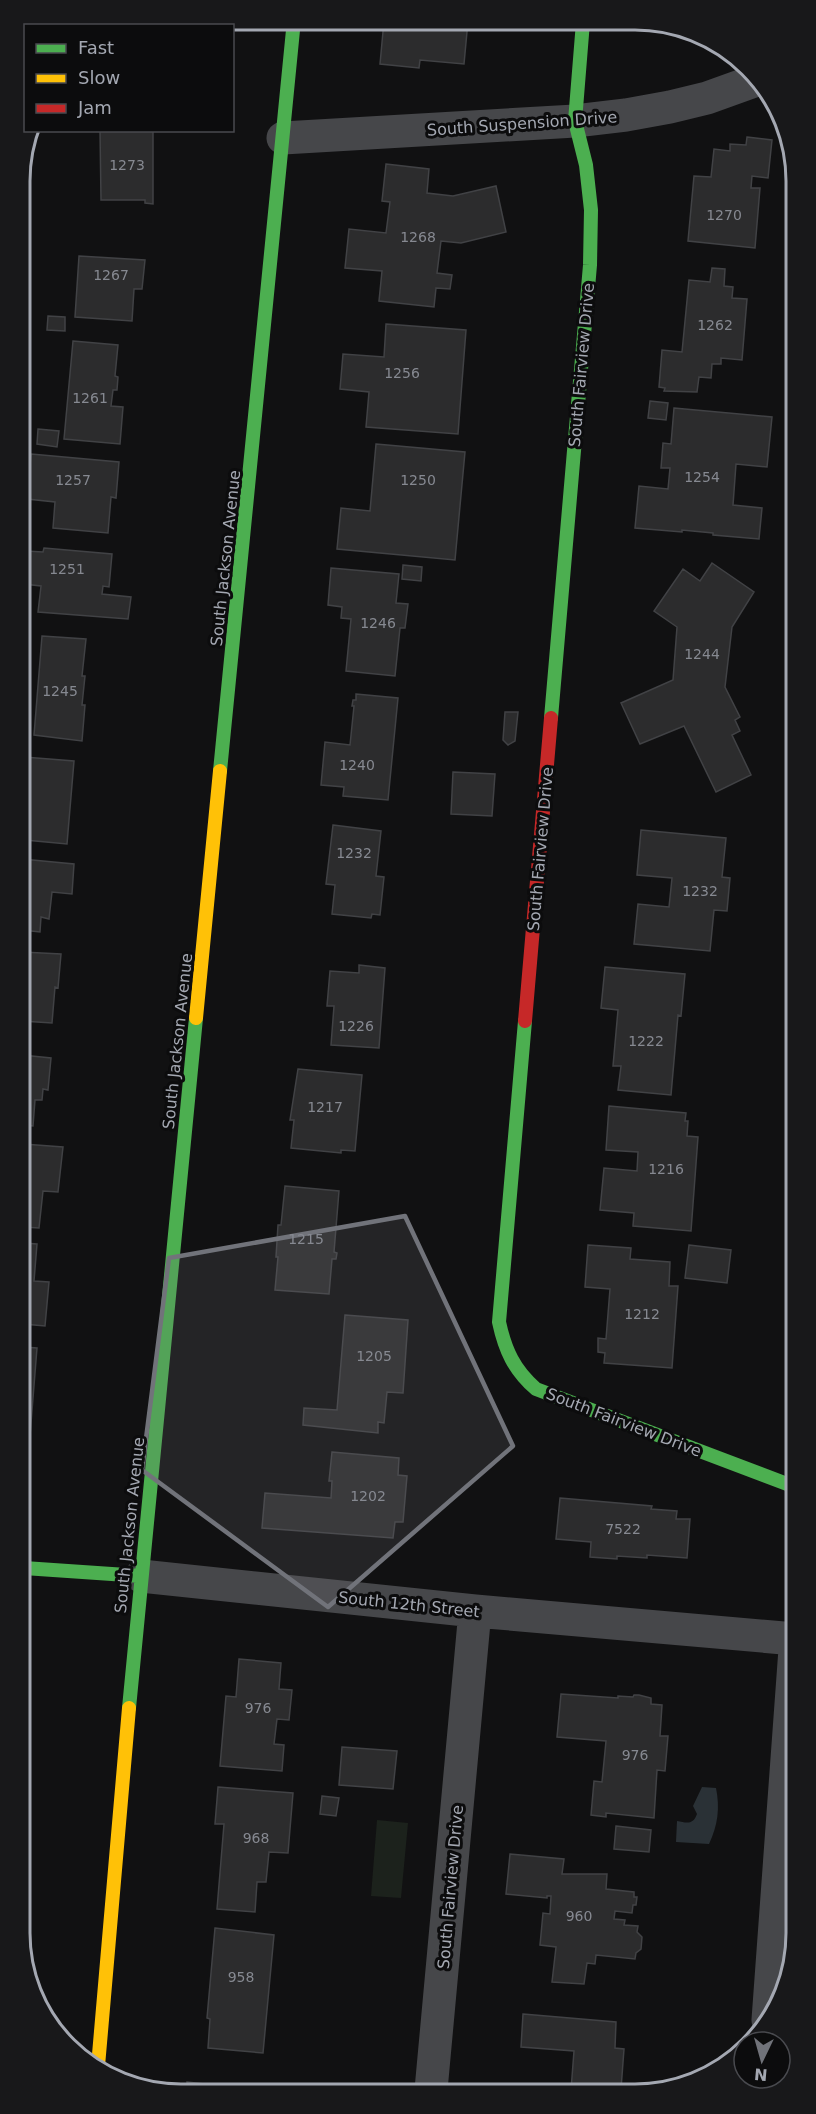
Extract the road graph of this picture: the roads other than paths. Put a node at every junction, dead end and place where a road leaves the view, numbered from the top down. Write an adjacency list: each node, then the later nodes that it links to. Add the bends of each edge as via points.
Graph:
1 (293, 30): 5 (main road, South Jackson Avenue)
2 (583, 30): 4 (main road, South Fairview Drive)
3 (750, 83): 4 (street, South Suspension Drive, via 670,107)
4 (575, 121): 5 (street, South Suspension Drive); 6 (main road, South Fairview Drive, via 586,165 591,210 590,265 499,1322 512,1365 536,1389)
5 (283, 138): 8 (main road, South Jackson Avenue)
6 (786, 1484)
7 (30, 1568): 8 (main road, South 12th Street)
8 (141, 1576): 9 (street, South 12th Street); 13 (main road, South Jackson Avenue)
9 (475, 1611): 10 (street, South 12th Street); 14 (street, South Fairview Drive)
10 (786, 1638)
11 (786, 1773): 12 (street)
12 (769, 2001)
13 (99, 2060)
14 (432, 2084)

